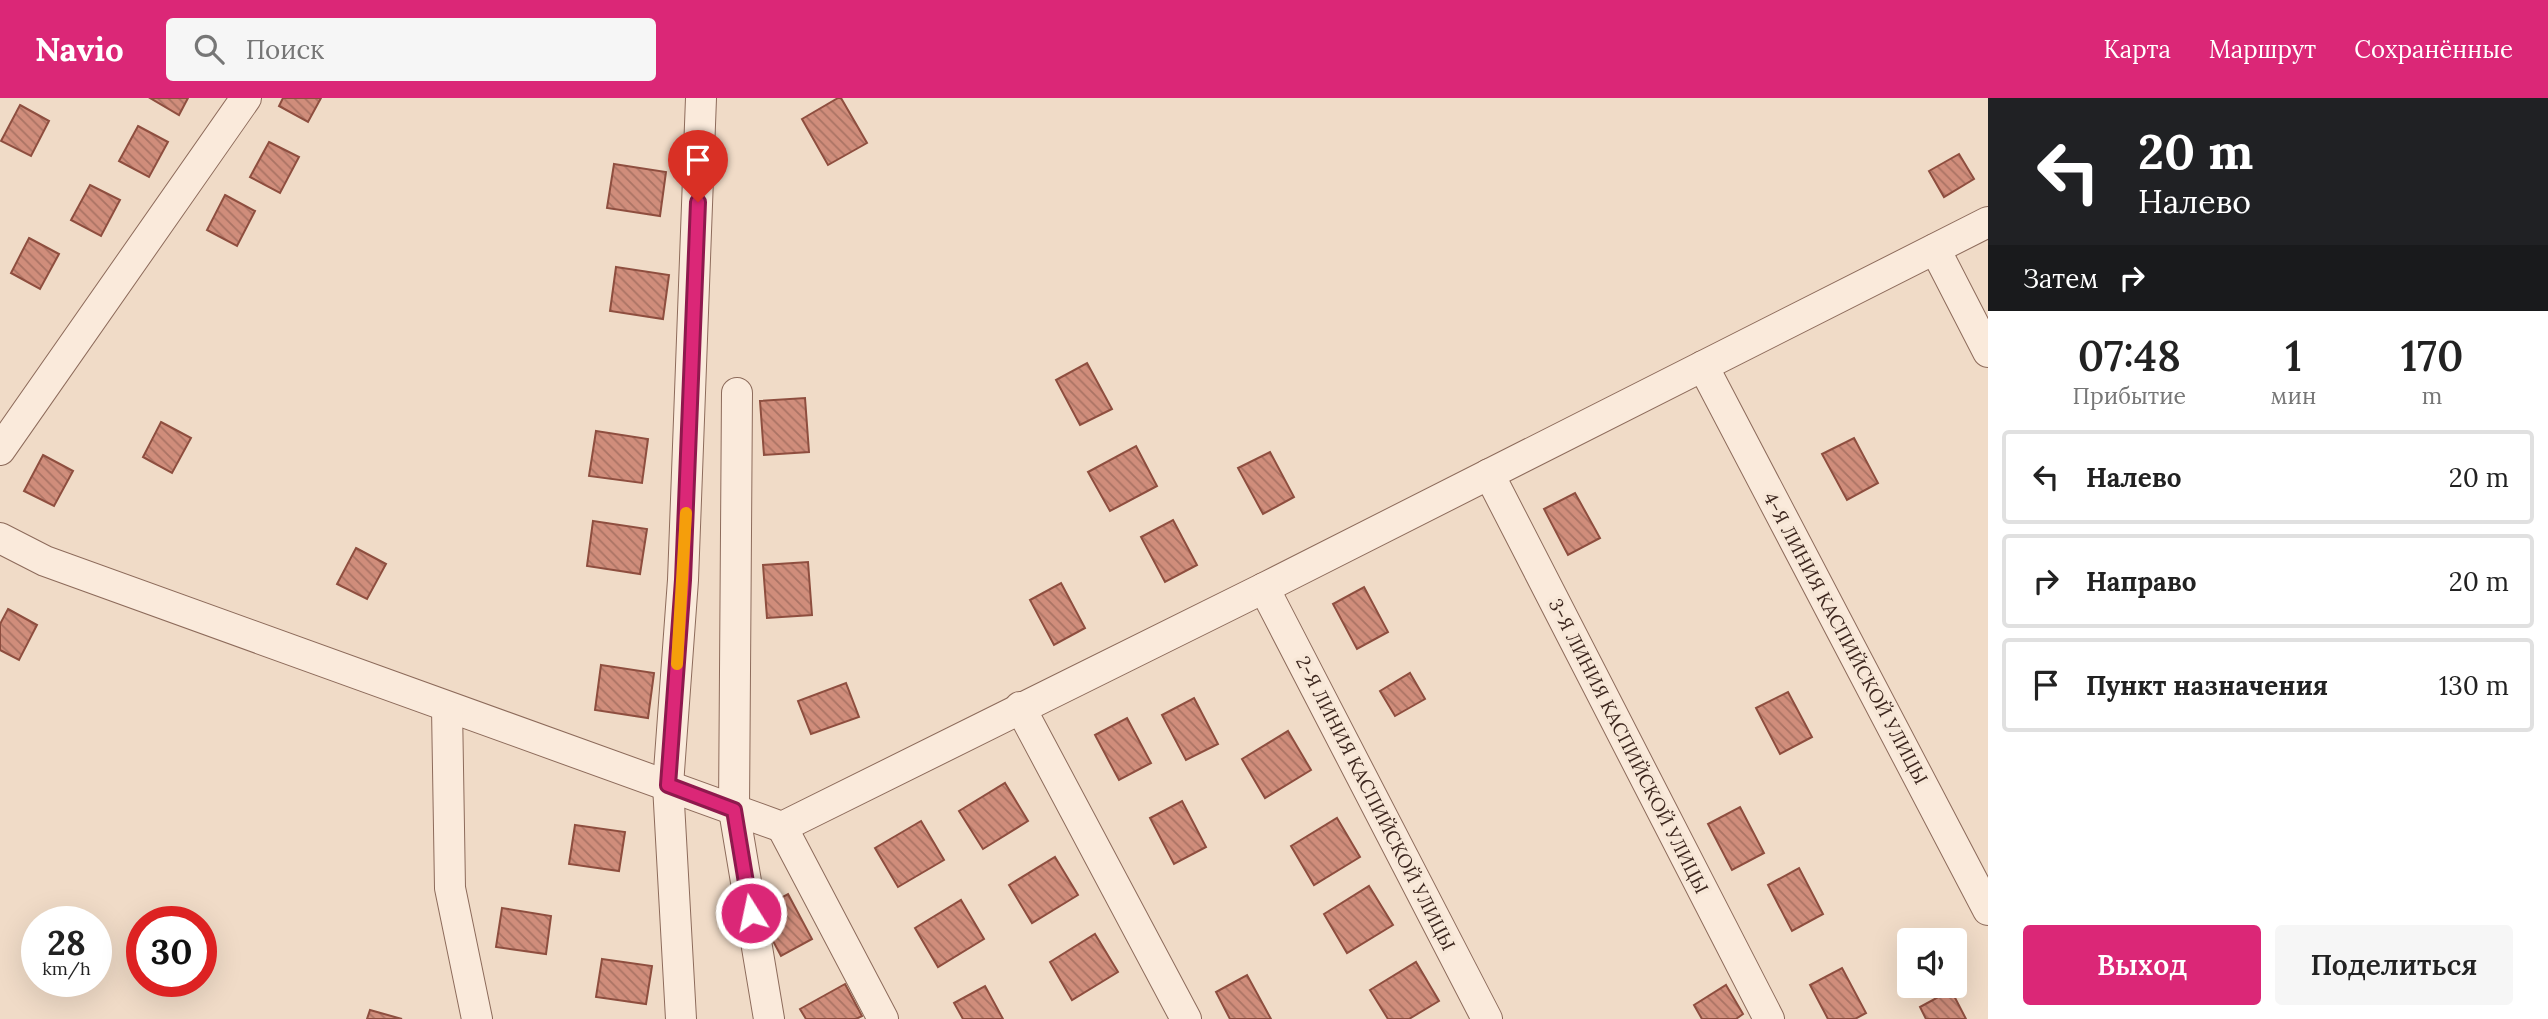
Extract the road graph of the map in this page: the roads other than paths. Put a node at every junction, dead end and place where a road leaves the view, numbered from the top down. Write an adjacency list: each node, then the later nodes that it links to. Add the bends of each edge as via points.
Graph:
1 (246, 98): 8 (street)
2 (701, 98): 14 (street, via 683,580)
3 (1988, 222): 4 (street)
4 (1935, 249): 5 (street); 6 (street)
5 (1988, 352)
6 (1703, 366): 9 (street); 17 (street, 4-Я ЛИНИЯ КАСПИЙСКОЙ УЛИЦЫ)
7 (737, 393): 15 (street)
8 (0, 450)
9 (1489, 474): 11 (street); 24 (street, 3-Я ЛИНИЯ КАСПИЙСКОЙ УЛИЦЫ)
10 (0, 538): 13 (street, via 45,561)
11 (1264, 587): 12 (street); 23 (street, 2-Я ЛИНИЯ КАСПИЙСКОЙ УЛИЦЫ)
12 (1020, 707): 16 (street); 22 (street)
13 (447, 708): 14 (street); 18 (street, via 450,888)
14 (668, 785): 15 (street); 19 (street)
15 (734, 810): 16 (street); 20 (street)
16 (782, 827): 21 (street)
17 (1988, 910)
18 (477, 1019)
19 (681, 1019)
20 (769, 1019)
21 (883, 1019)
22 (1186, 1019)
23 (1487, 1019)
24 (1769, 1019)

